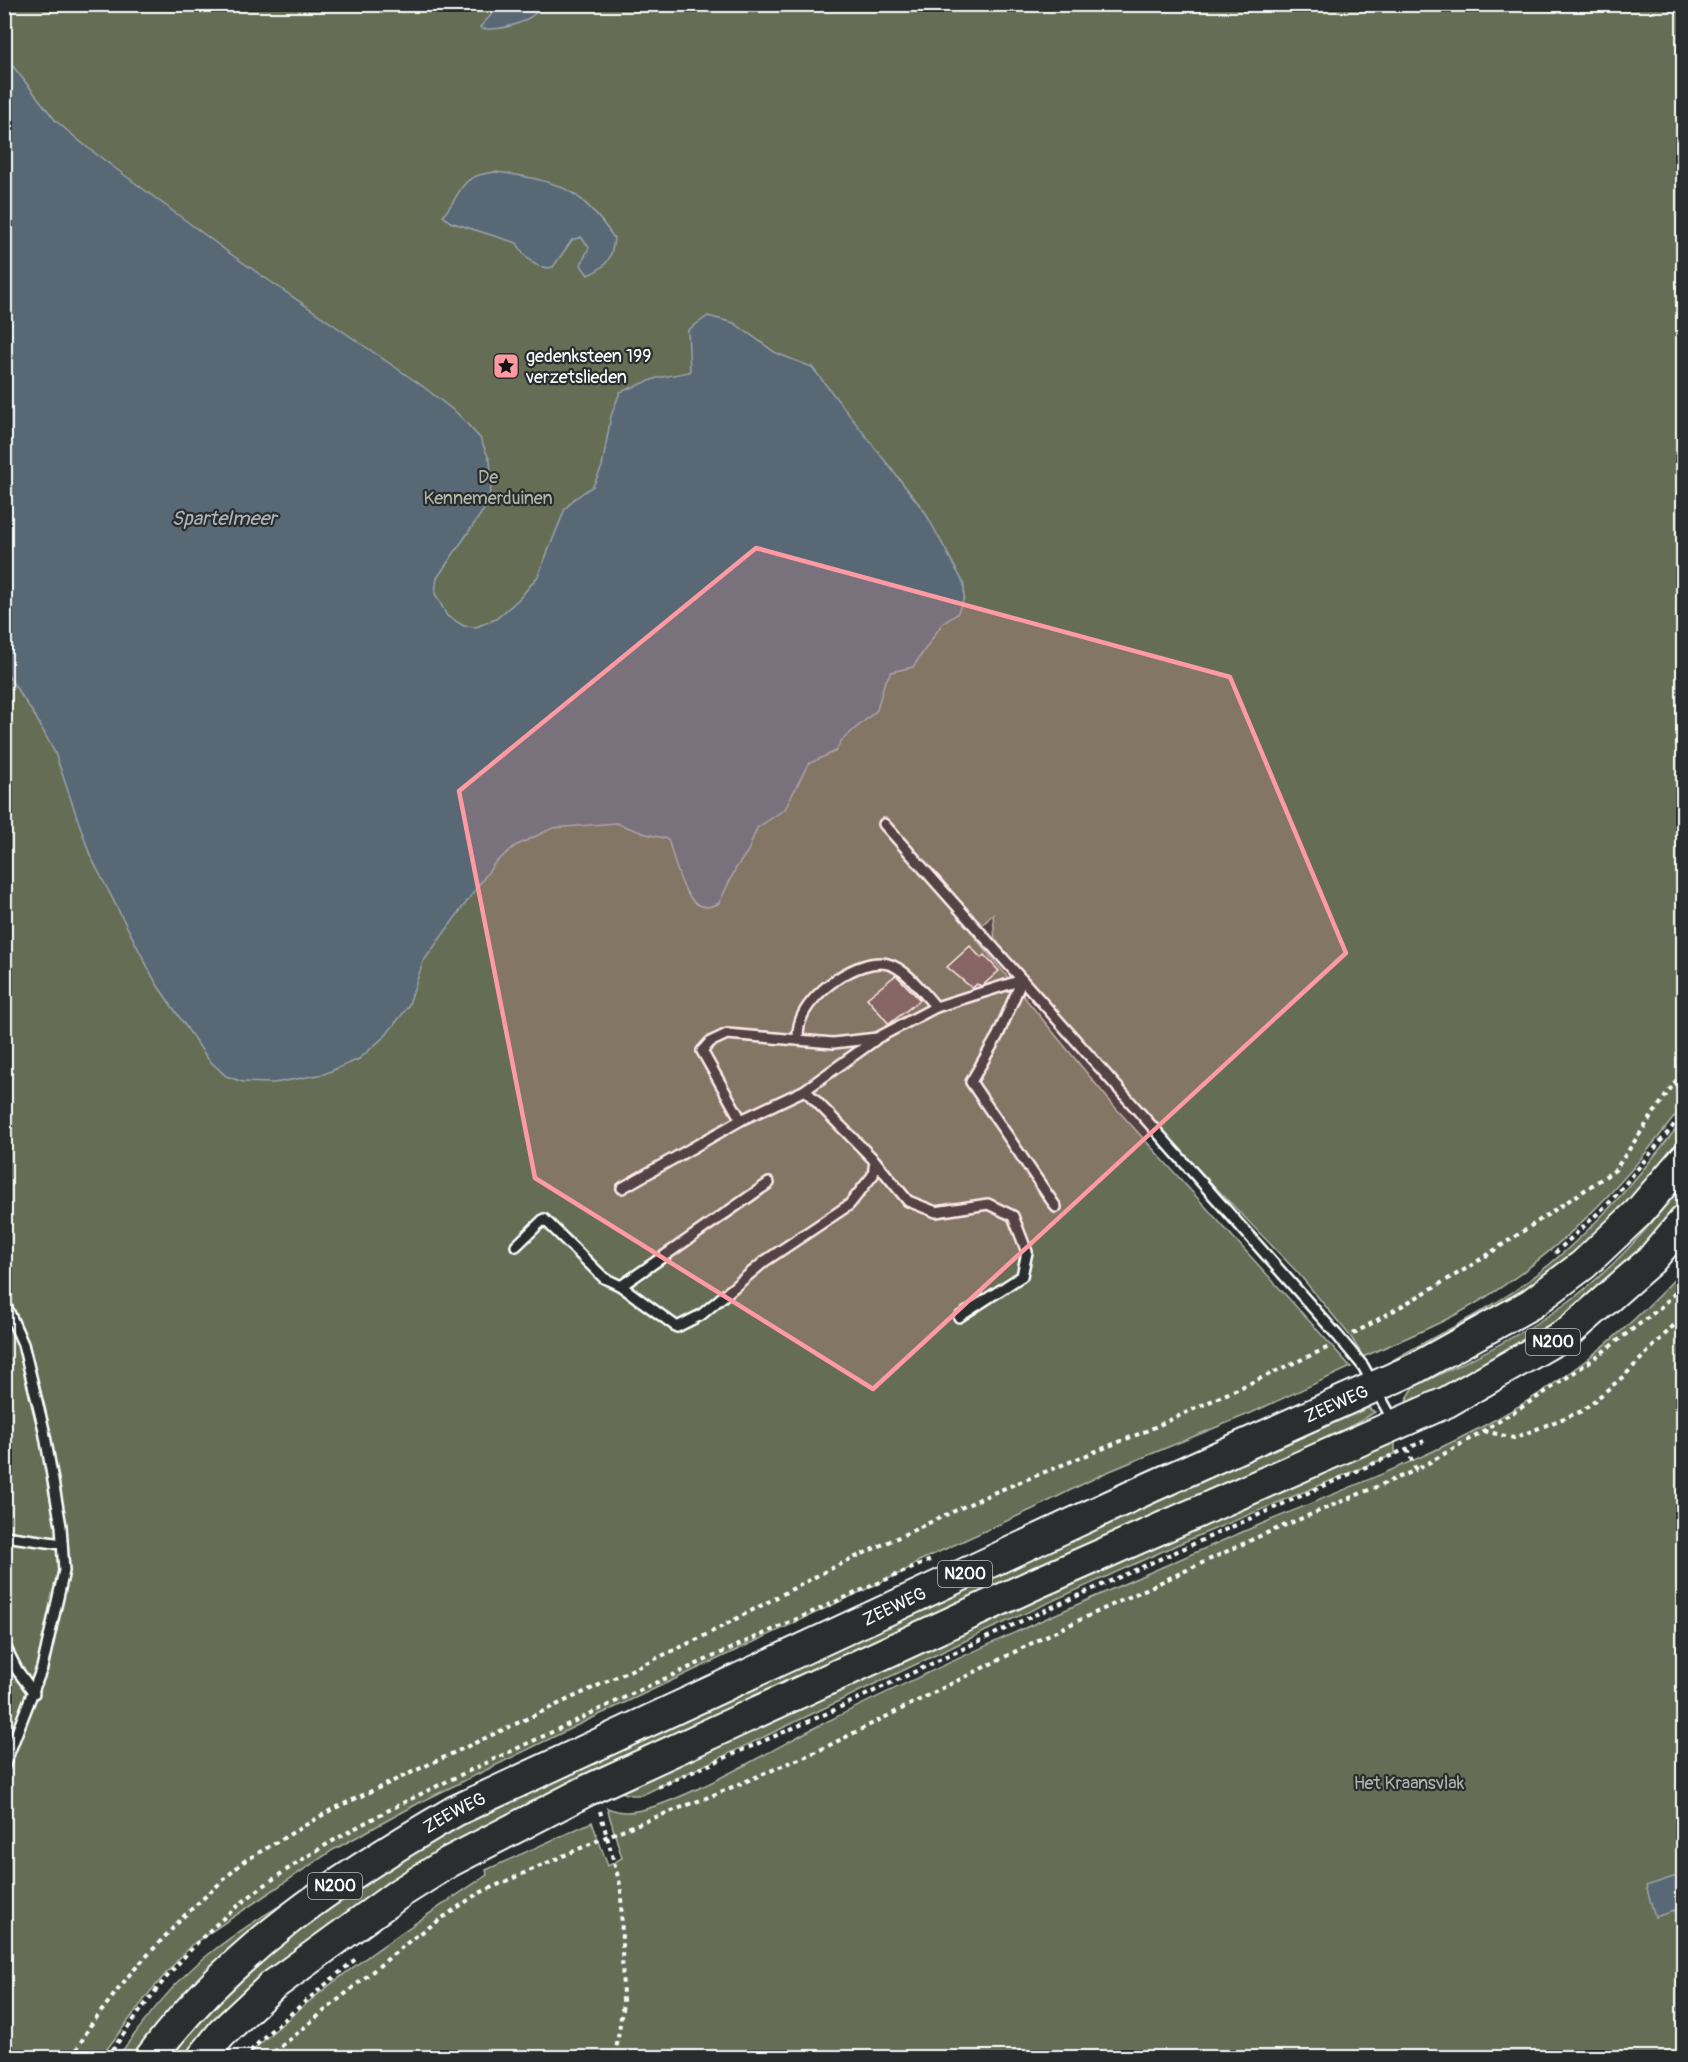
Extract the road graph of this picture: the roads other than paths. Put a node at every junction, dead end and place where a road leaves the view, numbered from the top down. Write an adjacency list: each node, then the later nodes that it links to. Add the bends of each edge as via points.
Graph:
1 (884, 824): 2 (lane)
2 (1022, 980): 3 (lane); 12 (lane, via 999,1035 971,1082); 18 (lane, via 1342,1340)
3 (936, 1007): 4 (lane); 5 (lane, via 900,969 871,963 847,972 820,993 800,1021)
4 (877, 1038): 5 (lane, via 833,1043); 6 (lane)
5 (798, 1040): 7 (lane, via 727,1034 702,1051)
6 (806, 1090): 7 (lane); 9 (lane)
7 (741, 1120): 11 (lane)
8 (1683, 1160): 18 (main road, ZEEWEG / N200, via 1638,1213 1583,1265 1539,1298)
9 (875, 1161): 15 (lane, via 873,1175 849,1204 765,1261 701,1315 677,1327); 17 (lane, via 908,1201 917,1205 936,1212 988,1204 1013,1216 1027,1252 1022,1276)
10 (769, 1183): 15 (lane)
11 (622, 1188)
12 (1056, 1207)
13 (1683, 1221): 19 (main road, N200, via 1651,1260 1569,1332 1447,1402)
14 (516, 1246): 15 (lane, via 544,1220 604,1278)
15 (621, 1286)
16 (4, 1301): 21 (lane, via 23,1344 44,1430)
17 (959, 1317)
18 (1375, 1388): 19 (lane); 25 (main road, ZEEWEG / N200, via 1150,1487 455,1811 293,1914 205,1991)
19 (1402, 1438): 26 (main road, N200, via 1037,1582 588,1790 449,1862 400,1893 272,1986 222,2033)
20 (4, 1536): 21 (lane)
21 (62, 1544): 23 (lane, via 64,1571)
22 (4, 1644): 23 (lane)
23 (34, 1693): 24 (lane)
24 (4, 1766)
25 (150, 2058)
26 (202, 2058)

